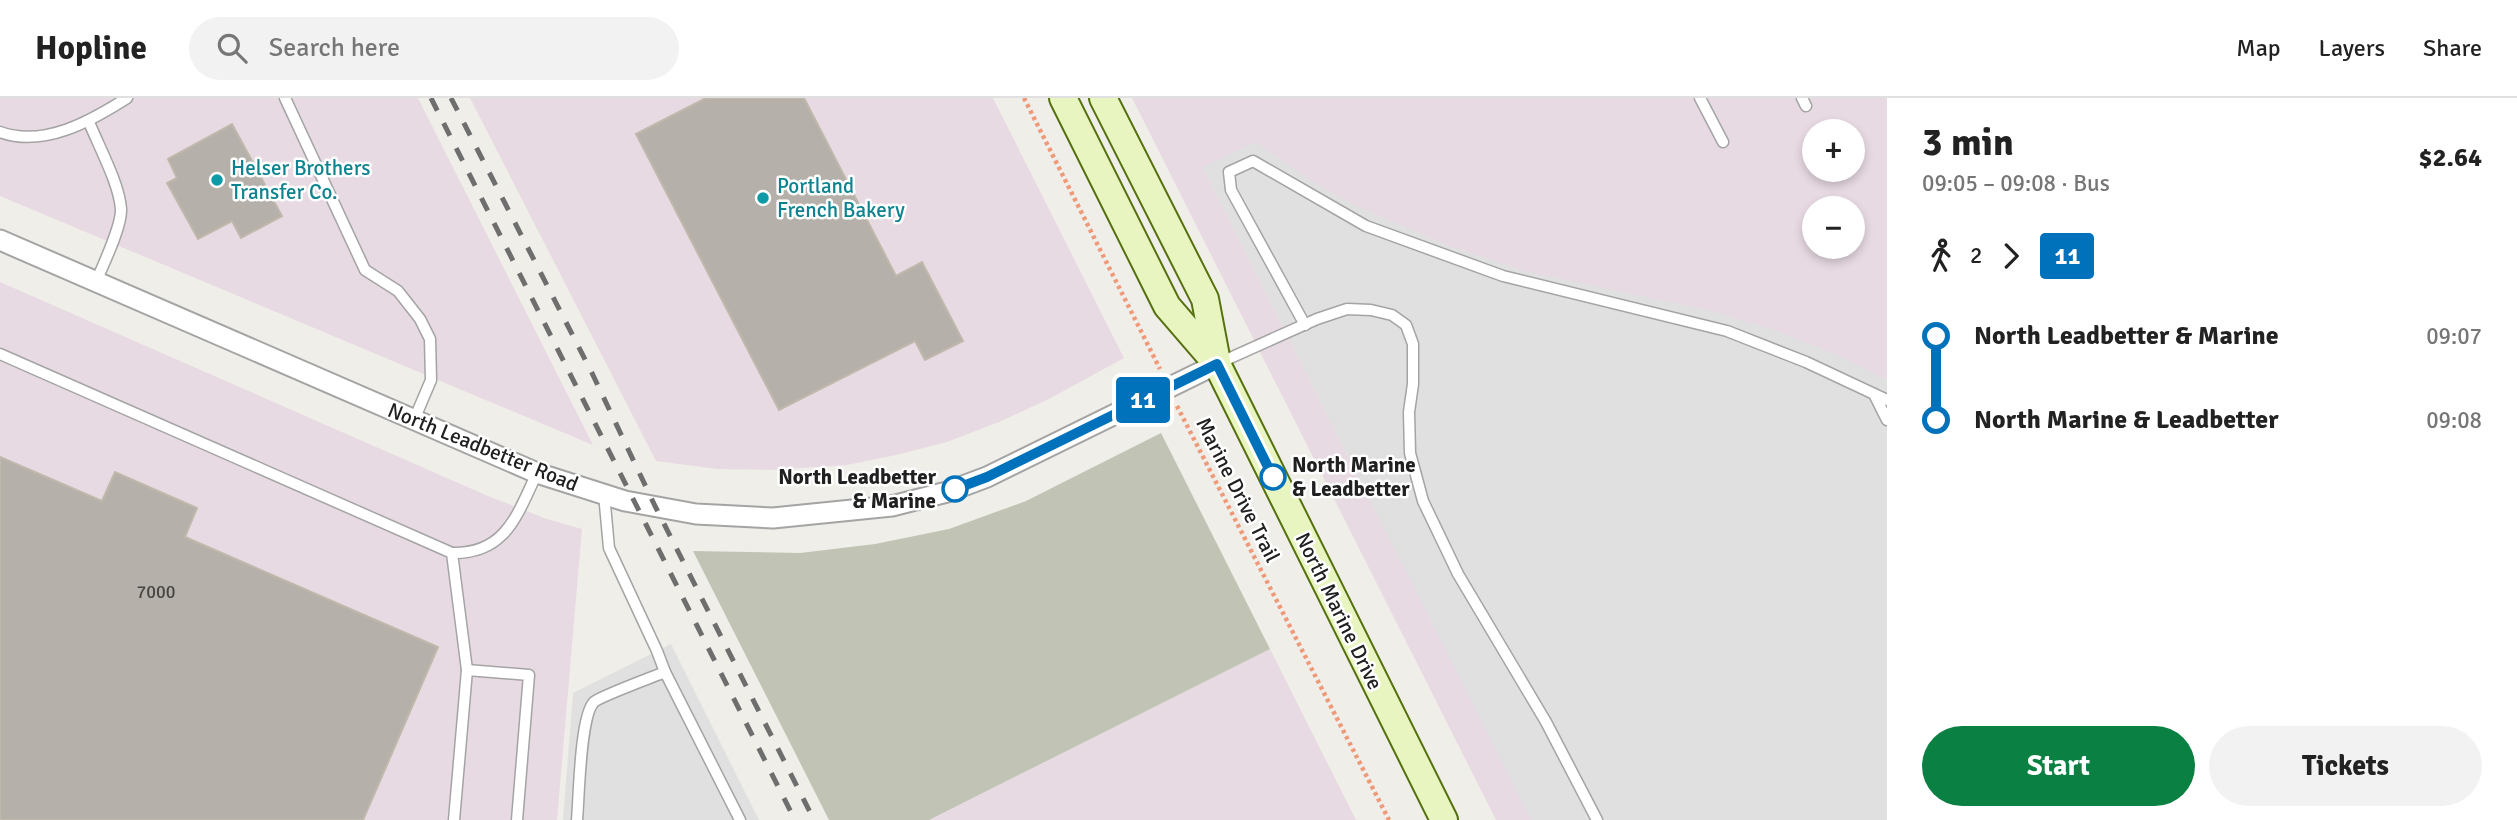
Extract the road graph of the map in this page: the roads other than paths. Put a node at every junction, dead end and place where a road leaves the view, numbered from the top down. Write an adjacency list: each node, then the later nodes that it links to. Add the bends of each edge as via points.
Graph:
1 (127, 98): 6 (lane)
2 (285, 98): 16 (lane, via 365,270 398,291 430,339 430,380)
3 (1063, 98): 13 (main road, North Marine Drive, via 1167,306)
4 (1103, 98): 13 (main road, North Marine Drive, via 1205,299)
5 (1700, 98): 8 (lane)
6 (89, 122): 7 (lane, via 33,137); 10 (lane, via 121,211)
7 (0, 132)
8 (1723, 142)
9 (0, 240): 10 (street, North Leadbetter Road)
10 (96, 282): 16 (street, North Leadbetter Road)
11 (1305, 325): 13 (lane); 14 (lane, via 1231,190 1229,172 1253,160 1377,230 1503,276 1727,331); 28 (lane, via 1348,309 1392,315 1406,325 1413,344 1410,453 1423,500 1458,574 1546,722)
12 (0, 354): 20 (lane)
13 (1217, 364): 19 (street, North Leadbetter Road, via 987,477 892,506 748,518 696,514); 27 (main road, North Marine Drive)
14 (1874, 394): 15 (lane); 17 (lane)
15 (1887, 400)
16 (414, 420): 18 (street, North Leadbetter Road)
17 (1887, 420)
18 (537, 473): 19 (street, North Leadbetter Road); 20 (lane, via 500,538 481,550)
19 (604, 494): 22 (lane, via 608,548)
20 (452, 553): 21 (lane)
21 (467, 670): 23 (lane); 24 (lane, via 529,675)
22 (665, 672): 25 (lane, via 595,701 583,741); 26 (lane)
23 (454, 820)
24 (517, 820)
25 (577, 820)
26 (740, 820)
27 (1444, 820)
28 (1597, 820)

